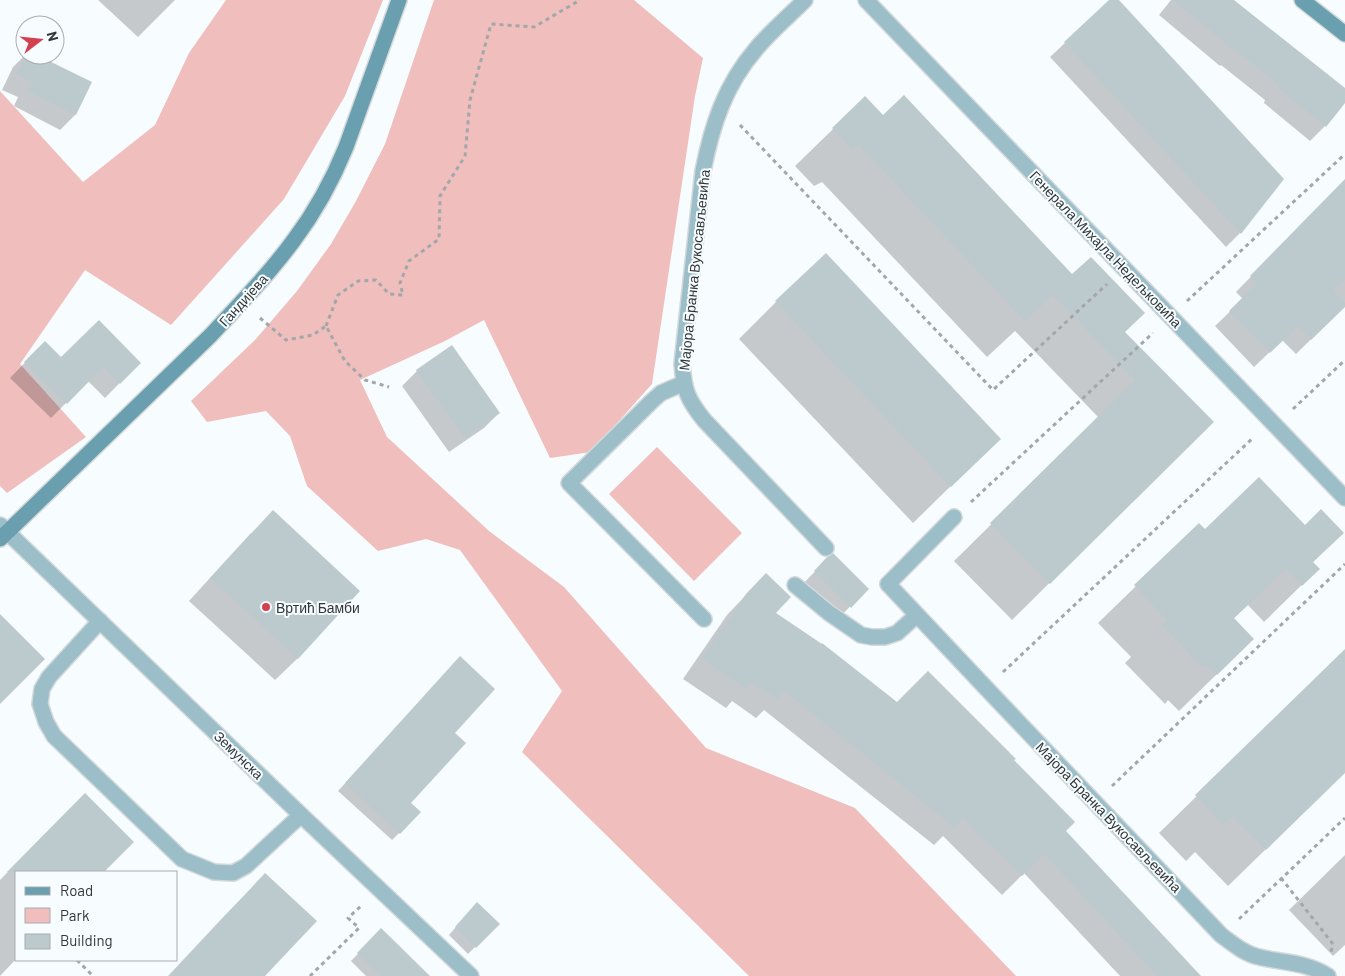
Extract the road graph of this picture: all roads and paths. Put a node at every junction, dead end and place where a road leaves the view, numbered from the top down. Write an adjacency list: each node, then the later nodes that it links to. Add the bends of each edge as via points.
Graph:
1 (399, 0): 19 (main road, Гандијева, via 338,167 294,240 211,335)
2 (580, 0): 12 (path, via 534,27 491,24 470,100 465,156 440,196 439,239 409,261 400,283 403,295 389,294 376,280 358,281 338,295)
3 (805, 0): 7 (street, Мајора Бранка Вукосављевића, via 756,48 733,80)
4 (866, 0): 9 (street, Генерала Михајла Недељковића)
5 (1302, 0): 6 (main road)
6 (1345, 34)
7 (721, 104): 9 (path, via 993,390); 14 (street, Мајора Бранка Вукосављевића, via 703,171 682,364)
8 (1345, 154): 11 (path)
9 (1124, 268): 11 (street, Генерала Михајла Недељковића)
10 (257, 316): 12 (path, via 286,340 313,335)
11 (1171, 316): 16 (street, Генерала Михајла Недељковића); 18 (path)
12 (326, 326): 15 (path, via 345,361 365,380)
13 (1345, 360): 16 (path)
14 (684, 384): 20 (street, Мајора Бранка Вукосављевића, via 689,400 704,420); 24 (street, via 652,400 569,484)
15 (388, 387)
16 (1273, 424): 17 (street, Генерала Михајла Недељковића); 26 (path)
17 (1345, 498)
18 (954, 517): 23 (street, Мајора Бранка Вукосављевића, via 888,584)
19 (2, 532): 25 (street, Земунска)
20 (826, 548)
21 (1345, 564): 27 (path)
22 (795, 585): 23 (street, via 861,635 886,637 897,633)
23 (917, 615): 26 (street, Мајора Бранка Вукосављевића)
24 (704, 619)
25 (100, 622): 28 (street, Земунска); 28 (street, via 49,677 42,689 40,704 46,722 54,736 182,859 214,872 233,873 246,866)
26 (986, 688): 27 (street, Мајора Бранка Вукосављевића)
27 (1095, 803): 32 (street, Мајора Бранка Вукосављевића)
28 (301, 815): 31 (street, Земунска)
29 (1345, 818): 30 (path)
30 (1281, 878): 32 (path); 34 (path, via 1333,944)
31 (380, 889): 36 (path, via 348,918 359,928); 37 (street, Земунска)
32 (1222, 935): 34 (street, Мајора Бранка Вукосављевића, via 1241,950 1257,957 1300,964)
33 (78, 961): 35 (path)
34 (1327, 975)
35 (93, 976)
36 (310, 976)
37 (471, 976)

